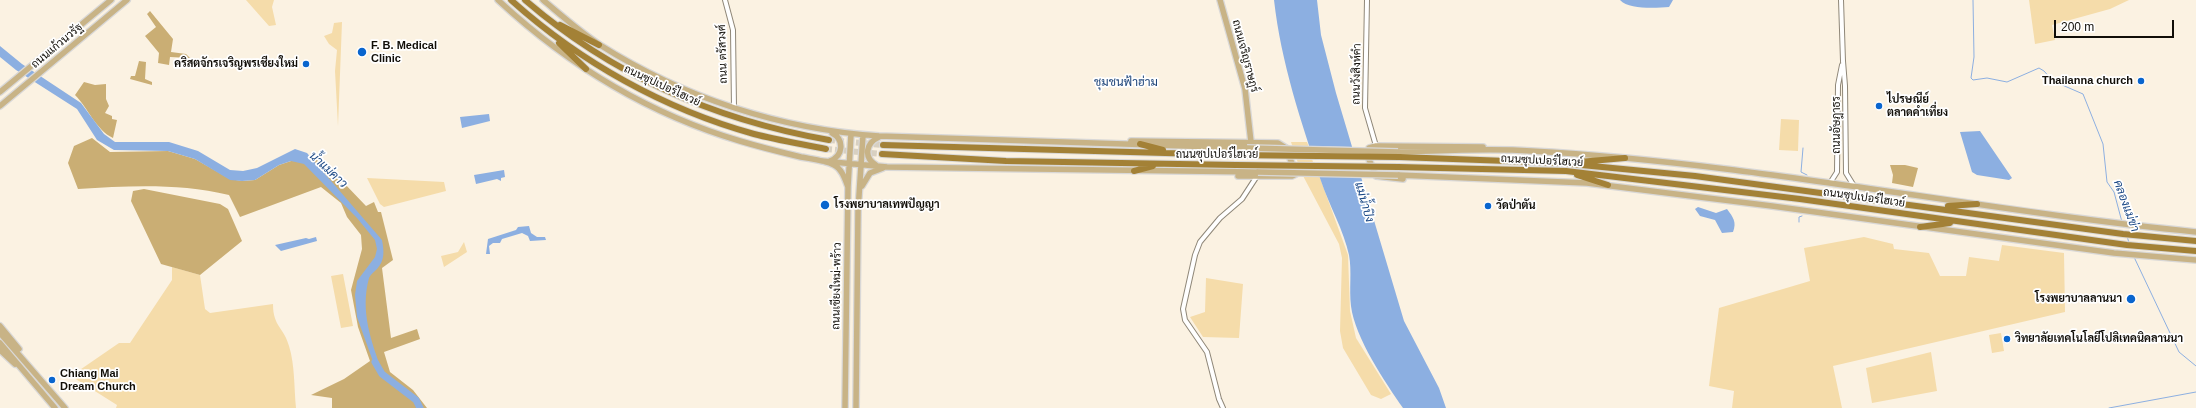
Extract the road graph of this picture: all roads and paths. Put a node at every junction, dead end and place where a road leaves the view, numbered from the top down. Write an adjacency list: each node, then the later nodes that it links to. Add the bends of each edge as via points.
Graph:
1 (111, 0): 16 (main road, ถนนแก้วนวรัฐ)
2 (127, 0): 17 (main road, ถนนแก้วนวรัฐ)
3 (498, 0): 15 (main road, via 551,46)
4 (511, 0): 12 (highway, ถนนซุปเปอร์ไฮเวย์)
5 (525, 0): 11 (highway, ถนนซุปเปอร์ไฮเวย์)
6 (543, 0): 13 (main road)
7 (725, 0): 18 (street, ถนน ตรัสวงศ์, via 733,30)
8 (1220, 0): 26 (main road, ถนนเจริญราษฎร์, via 1245,89)
9 (1367, 0): 30 (street, ถนนวังสิงห์คำ, via 1365,108)
10 (1841, 0): 14 (street, ถนนอัษฎาธร)
11 (546, 18): 13 (highway); 25 (highway, ถนนซุปเปอร์ไฮเวย์, via 580,44 633,76 670,94 746,122)
12 (544, 30): 15 (highway); 31 (highway, ถนนซุปเปอร์ไฮเวย์, via 630,84 667,102 754,134)
13 (599, 44): 18 (main road, via 667,81)
14 (1842, 61): 19 (street, ถนนอัษฎาธร, via 1838,86); 20 (street, ถนนอัษฎาธร)
15 (586, 69): 37 (main road, via 642,102 692,124 768,149)
16 (0, 92)
17 (0, 106)
18 (734, 108): 21 (main road, via 781,122)
19 (1838, 113): 20 (street); 50 (street, ถนนอัษฎาธร, via 1837,172)
20 (1846, 113): 52 (street, ถนนอัษฎาธร, via 1846,173)
21 (830, 132): 22 (main road); 37 (main road, via 839,140 841,151 833,160)
22 (851, 134): 23 (main road); 39 (main road, ถนนเชียงใหม่-พร้าว)
23 (863, 135): 24 (main road); 41 (main road, ถนนเชียงใหม่-พร้าว)
24 (879, 136): 27 (main road); 42 (main road, via 870,144 867,151 871,162)
25 (828, 140)
26 (1251, 142): 27 (main road, via 1148,140); 47 (main road, via 1278,143 1285,146 1296,174)
27 (1115, 143): 28 (main road)
28 (1140, 144): 33 (highway); 35 (main road, bridge)
29 (883, 146): 33 (highway, ถนนซุปเปอร์ไฮเวย์)
30 (1376, 146): 32 (main road); 49 (main road, via 1369,148 1367,153 1376,176 1551,183)
31 (826, 148)
32 (1530, 150): 35 (main road); 36 (main road)
33 (1174, 153): 35 (highway, ถนนซุปเปอร์ไฮเวย์, bridge)
34 (882, 154): 40 (highway, ถนนซุปเปอร์ไฮเวย์, via 1014,161)
35 (1398, 155): 38 (highway, ถนนซุปเปอร์ไฮเวย์)
36 (1625, 158): 38 (highway); 50 (main road)
37 (824, 161): 39 (main road); 53 (main road, via 841,171)
38 (1561, 163): 57 (highway, ถนนซุปเปอร์ไฮเวย์, via 1695,176)
39 (849, 164): 41 (main road); 53 (main road, ถนนเชียงใหม่-พร้าว)
40 (1161, 164): 45 (highway); 46 (highway, ถนนซุปเปอร์ไฮเวย์, bridge)
41 (861, 165): 42 (main road); 55 (main road, ถนนเชียงใหม่-พร้าว)
42 (878, 166): 43 (main road)
43 (887, 167): 44 (main road); 55 (main road, via 868,174)
44 (1109, 171): 45 (main road); 48 (main road, via 1127,175)
45 (1134, 171): 47 (main road)
46 (1566, 171): 51 (highway); 58 (highway, ถนนซุปเปอร์ไฮเวย์, via 1809,200)
47 (1258, 174): 48 (main road); 49 (main road, bridge, via 1398,175); 54 (street)
48 (1249, 176): 54 (street)
49 (1571, 181): 51 (main road)
50 (1830, 183): 52 (main road)
51 (1608, 185): 59 (main road)
52 (1854, 186): 56 (main road)
53 (848, 187): 68 (main road, ถนนเชียงใหม่-พร้าว)
54 (1247, 189): 76 (street, via 1242,199 1220,218 1200,242 1184,309 1185,320 1208,352)
55 (860, 190): 69 (main road, ถนนเชียงใหม่-พร้าว)
56 (1977, 204): 57 (highway); 60 (main road)
57 (1934, 207): 61 (highway, ถนนซุปเปอร์ไฮเวย์, via 2134,236)
58 (1960, 222): 59 (highway); 62 (highway, ถนนซุปเปอร์ไฮเวย์, via 2127,245)
59 (1920, 227): 63 (main road, via 2130,255)
60 (2196, 232)
61 (2196, 241)
62 (2196, 251)
63 (2196, 260)
64 (0, 326): 70 (main road)
65 (0, 333): 70 (main road)
66 (0, 343): 71 (main road)
67 (0, 350): 71 (main road)
68 (846, 367): 69 (main road); 74 (main road, ถนนเชียงใหม่-พร้าว)
69 (857, 367): 75 (main road, ถนนเชียงใหม่-พร้าว)
70 (31, 368): 73 (main road)
71 (26, 373): 72 (main road)
72 (55, 408)
73 (65, 408)
74 (845, 408)
75 (856, 408)
76 (1223, 408)

